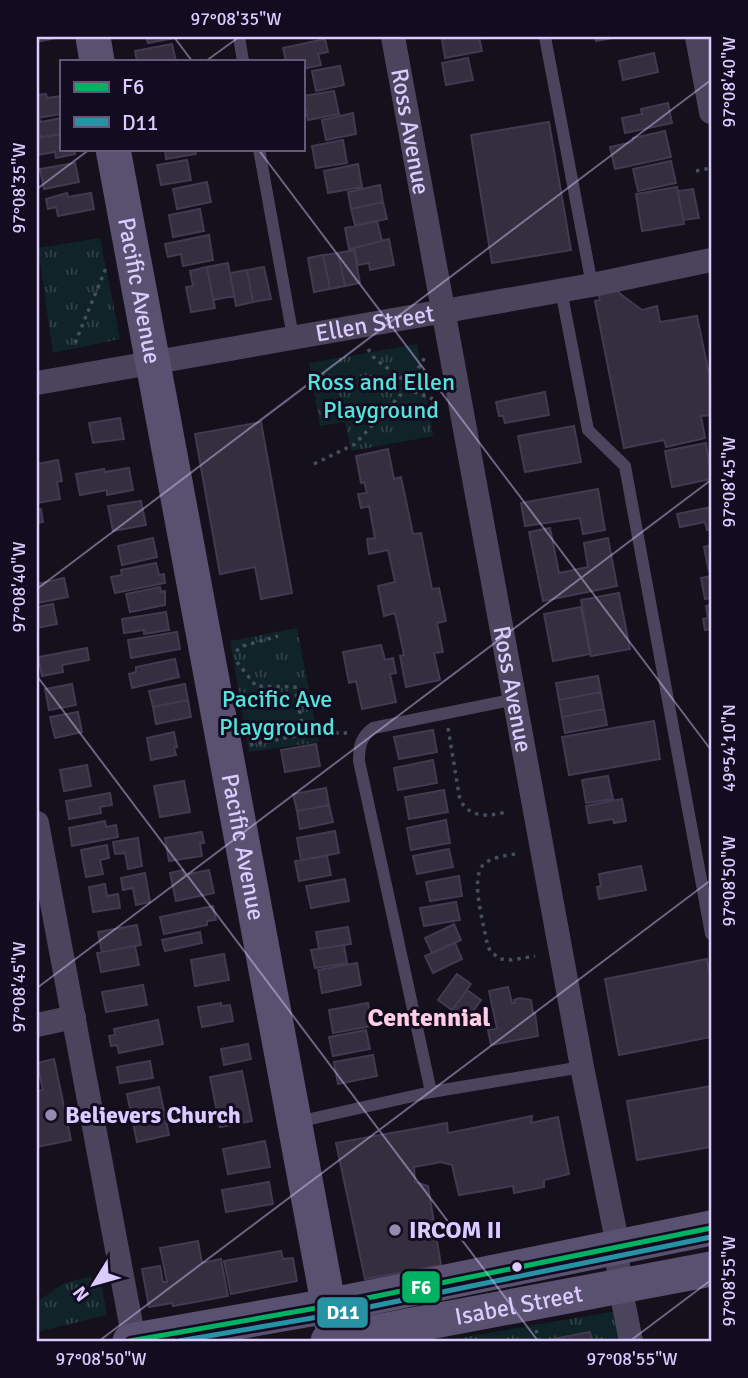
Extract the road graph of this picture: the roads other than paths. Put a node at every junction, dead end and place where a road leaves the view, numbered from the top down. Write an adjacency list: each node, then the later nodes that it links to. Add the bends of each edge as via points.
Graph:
1 (93, 37): 6 (street)
2 (239, 37): 7 (lane)
3 (393, 37): 14 (street, Ross Avenue)
4 (545, 37): 12 (lane)
5 (697, 37): 8 (street)
6 (97, 60)
7 (243, 60)
8 (711, 112)
9 (113, 150): 16 (street, Pacific Avenue)
10 (259, 150): 15 (lane)
11 (711, 260): 12 (street, Ellen Street)
12 (592, 285): 13 (street, Ellen Street)
13 (561, 290): 14 (street, Ellen Street); 20 (lane, via 589,430 625,466)
14 (444, 310): 15 (street, Ellen Street); 18 (street, Ross Avenue)
15 (293, 337): 16 (street, Ellen Street)
16 (152, 363): 17 (street, Ellen Street); 25 (street, Pacific Avenue)
17 (37, 383)
18 (515, 699): 23 (street, Ross Avenue); 24 (lane, via 373,728 363,736 359,748)
19 (37, 823): 21 (street)
20 (711, 934)
21 (74, 1017): 22 (street); 31 (street)
22 (37, 1025)
23 (582, 1067): 24 (lane); 27 (street, Ross Avenue)
24 (431, 1092): 25 (lane)
25 (294, 1122): 30 (street, Pacific Avenue)
26 (711, 1228): 27 (street, Isabel Street)
27 (616, 1248): 29 (street, Ross Avenue); 30 (street, Isabel Street)
28 (711, 1269): 29 (street, Isabel Street)
29 (620, 1286): 32 (street, Isabel Street); 33 (street, Ross Avenue)
30 (328, 1306): 31 (street, Isabel Street); 32 (street, Pacific Avenue)
31 (132, 1341)
32 (333, 1341)
33 (631, 1341)

